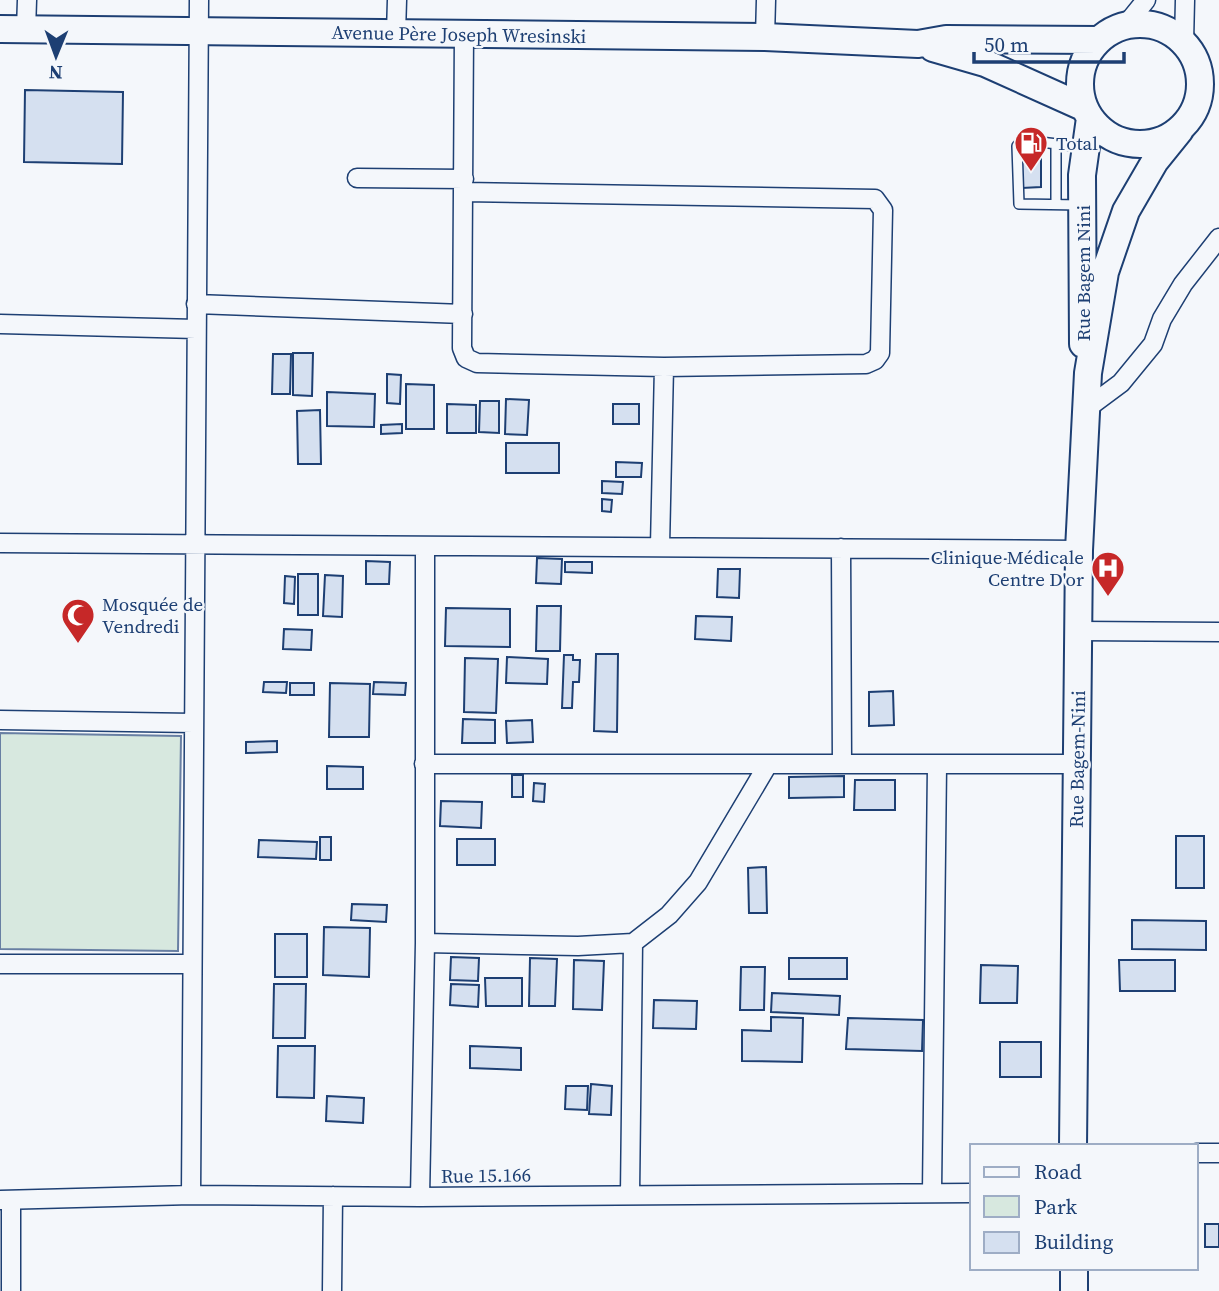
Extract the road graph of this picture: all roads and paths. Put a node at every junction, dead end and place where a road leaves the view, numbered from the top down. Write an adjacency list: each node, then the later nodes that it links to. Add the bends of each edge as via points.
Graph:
1 (27, 0): 9 (street)
2 (199, 0): 10 (street)
3 (397, 0): 11 (street)
4 (766, 0): 13 (street)
5 (1146, 0): 7 (street)
6 (1185, 0): 16 (street)
7 (1125, 26): 14 (street); 16 (street, via 1157,26)
8 (0, 29): 9 (street, Avenue Père Joseph Wresinski)
9 (26, 30): 10 (street, Avenue Père Joseph Wresinski)
10 (198, 31): 11 (street, Avenue Père Joseph Wresinski); 28 (street)
11 (396, 33): 12 (street, Avenue Père Joseph Wresinski)
12 (464, 33): 13 (street, Avenue Père Joseph Wresinski); 24 (street)
13 (765, 37): 15 (street, Avenue Père Joseph Wresinski)
14 (1099, 40): 15 (street, Avenue Père Joseph Wresinski, via 946,39); 19 (street, via 1087,54 1081,72 1080,91)
15 (918, 44): 19 (street, Avenue Père Joseph Wresinski, via 985,63)
16 (1188, 48): 17 (street); 20 (street, via 1200,74 1199,96)
17 (1219, 55)
18 (1219, 106): 20 (street)
19 (1088, 113): 20 (street, via 1116,139 1132,144 1157,141); 22 (street, Rue Bagem Nini)
20 (1186, 123): 33 (street, Rue Bagem Nini, via 1139,186 1117,233 1105,272)
21 (1056, 144): 22 (lane); 25 (lane); 25 (lane, via 1023,140 1017,146 1017,197 1019,204)
22 (1085, 148): 26 (street, Rue Bagem Nini)
23 (357, 178): 24 (street)
24 (464, 185): 29 (street); 32 (street, via 875,199 881,204 880,353 875,360 866,364)
25 (1056, 204): 26 (lane)
26 (1083, 205): 33 (street, Rue Bagem Nini, via 1082,337)
27 (1219, 238): 34 (street, via 1183,284 1162,318 1153,344 1121,383)
28 (196, 304): 29 (street); 31 (street)
29 (463, 314): 32 (street, via 462,348 466,358 477,363)
30 (0, 324): 31 (street)
31 (196, 329): 36 (street)
32 (664, 367): 38 (street)
33 (1088, 373): 34 (street, Rue Bagem-Nini)
34 (1086, 409): 40 (street, Rue Bagem-Nini)
35 (0, 543): 36 (street)
36 (195, 544): 37 (street); 44 (street)
37 (425, 546): 38 (street); 45 (street)
38 (660, 546): 39 (street)
39 (841, 548): 40 (street); 46 (street)
40 (1079, 550): 41 (street, Rue Bagem-Nini)
41 (1079, 631): 42 (street); 47 (street, Rue Bagem-Nini)
42 (1219, 632)
43 (0, 720): 44 (street)
44 (193, 723): 53 (street)
45 (424, 764): 48 (street); 50 (street)
46 (842, 764): 48 (street); 49 (street)
47 (1078, 764): 49 (street); 54 (street, Rue Bagem-Nini)
48 (767, 766): 51 (street, via 698,882 669,915)
49 (937, 766): 57 (street)
50 (425, 943): 51 (street); 62 (street)
51 (633, 943): 59 (street)
52 (0, 964): 53 (street)
53 (191, 964): 60 (street)
54 (1073, 1144)
55 (1198, 1153): 56 (street)
56 (1219, 1153)
57 (932, 1192): 58 (street, Rue 15.166); 59 (street, Rue 15.166)
58 (970, 1193)
59 (630, 1194): 62 (street, Rue 15.166)
60 (191, 1195): 61 (street, Rue 15.166); 63 (street, Rue 15.166)
61 (333, 1196): 62 (street, Rue 15.166); 66 (street)
62 (420, 1197)
63 (5, 1200): 65 (street)
64 (1074, 1270): 67 (street)
65 (11, 1291)
66 (332, 1291)
67 (1074, 1291)

